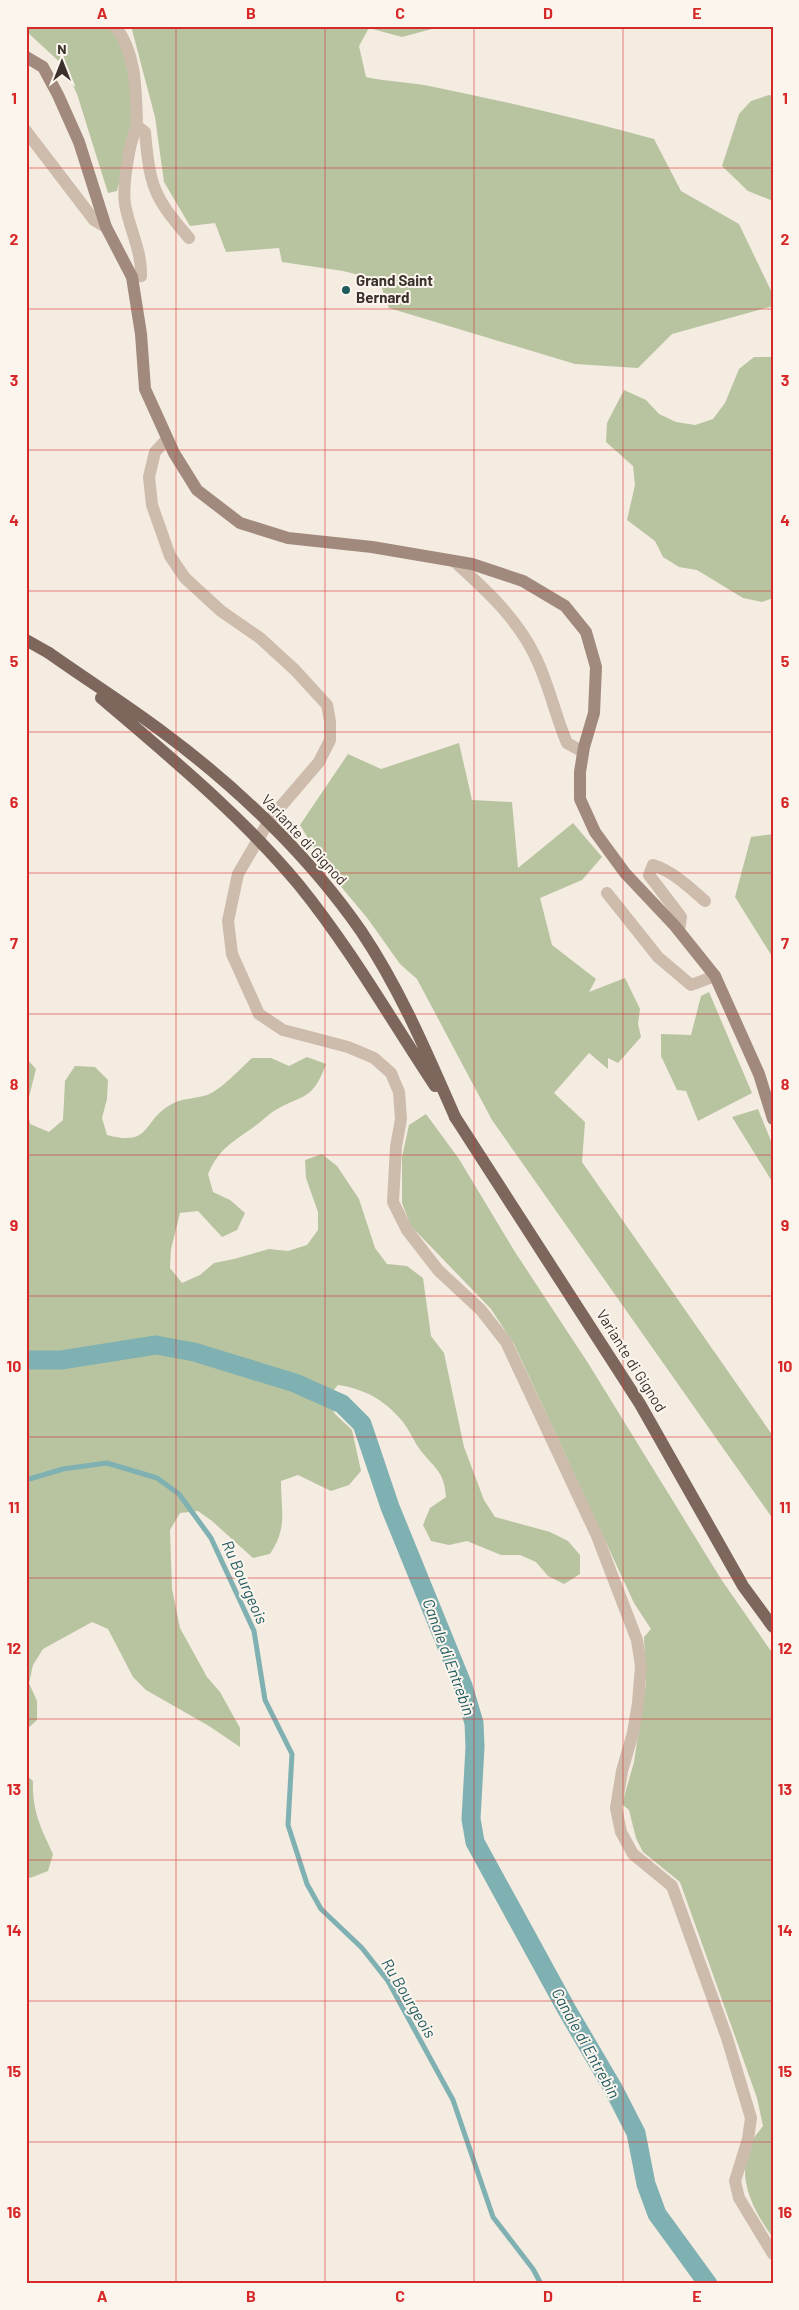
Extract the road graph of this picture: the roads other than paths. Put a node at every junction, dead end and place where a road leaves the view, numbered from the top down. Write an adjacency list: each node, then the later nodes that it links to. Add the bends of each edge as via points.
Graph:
1 (116, 26): 3 (street, via 124,37 136,84)
2 (26, 57): 5 (main road, via 42,67 58,95 79,142)
3 (137, 126): 6 (street, via 146,132 151,182 159,200); 7 (street, via 129,151 124,194 142,261 141,276)
4 (26, 132): 5 (street, via 94,220)
5 (106, 227): 7 (main road)
6 (190, 238)
7 (132, 278): 8 (main road, via 146,389)
8 (168, 439): 9 (main road, via 197,490 240,523 288,538 372,547); 20 (street, via 154,452 149,477 152,504 170,556 185,578 260,638 308,683 327,705 330,721 330,740 319,762 270,819 238,874 228,921 232,954 259,1014 283,1030 348,1047 374,1058 391,1073 398,1092 401,1119 394,1165 393,1202 406,1230 432,1263 480,1310 506,1342 597,1536 636,1640 641,1666 637,1711 616,1808 621,1832 633,1854 672,1886 708,1984 751,2118 735,2181 739,2198)
9 (454, 561): 12 (street, via 486,589 522,632 536,658 567,743); 12 (main road, via 523,581 565,606 586,632 596,667 594,713)
10 (26, 640): 11 (main road, Variante di Gignod)
11 (49, 653): 17 (main road, Variante di Gignod, bridge, via 191,775 298,884 341,940); 17 (main road, Variante di Gignod, bridge, via 164,733 239,794 315,872 361,932 406,1007)
12 (583, 752): 15 (main road, via 580,798 595,832 625,873)
13 (607, 893): 16 (street, via 658,957 691,985)
14 (705, 901): 15 (street, via 680,879 653,866 649,875 681,917)
15 (680, 931): 16 (main road)
16 (716, 976): 18 (main road, via 759,1074)
17 (455, 1117): 19 (main road, Variante di Gignod, via 640,1404 743,1586)
18 (773, 1119)
19 (773, 1626)
20 (773, 2254)

